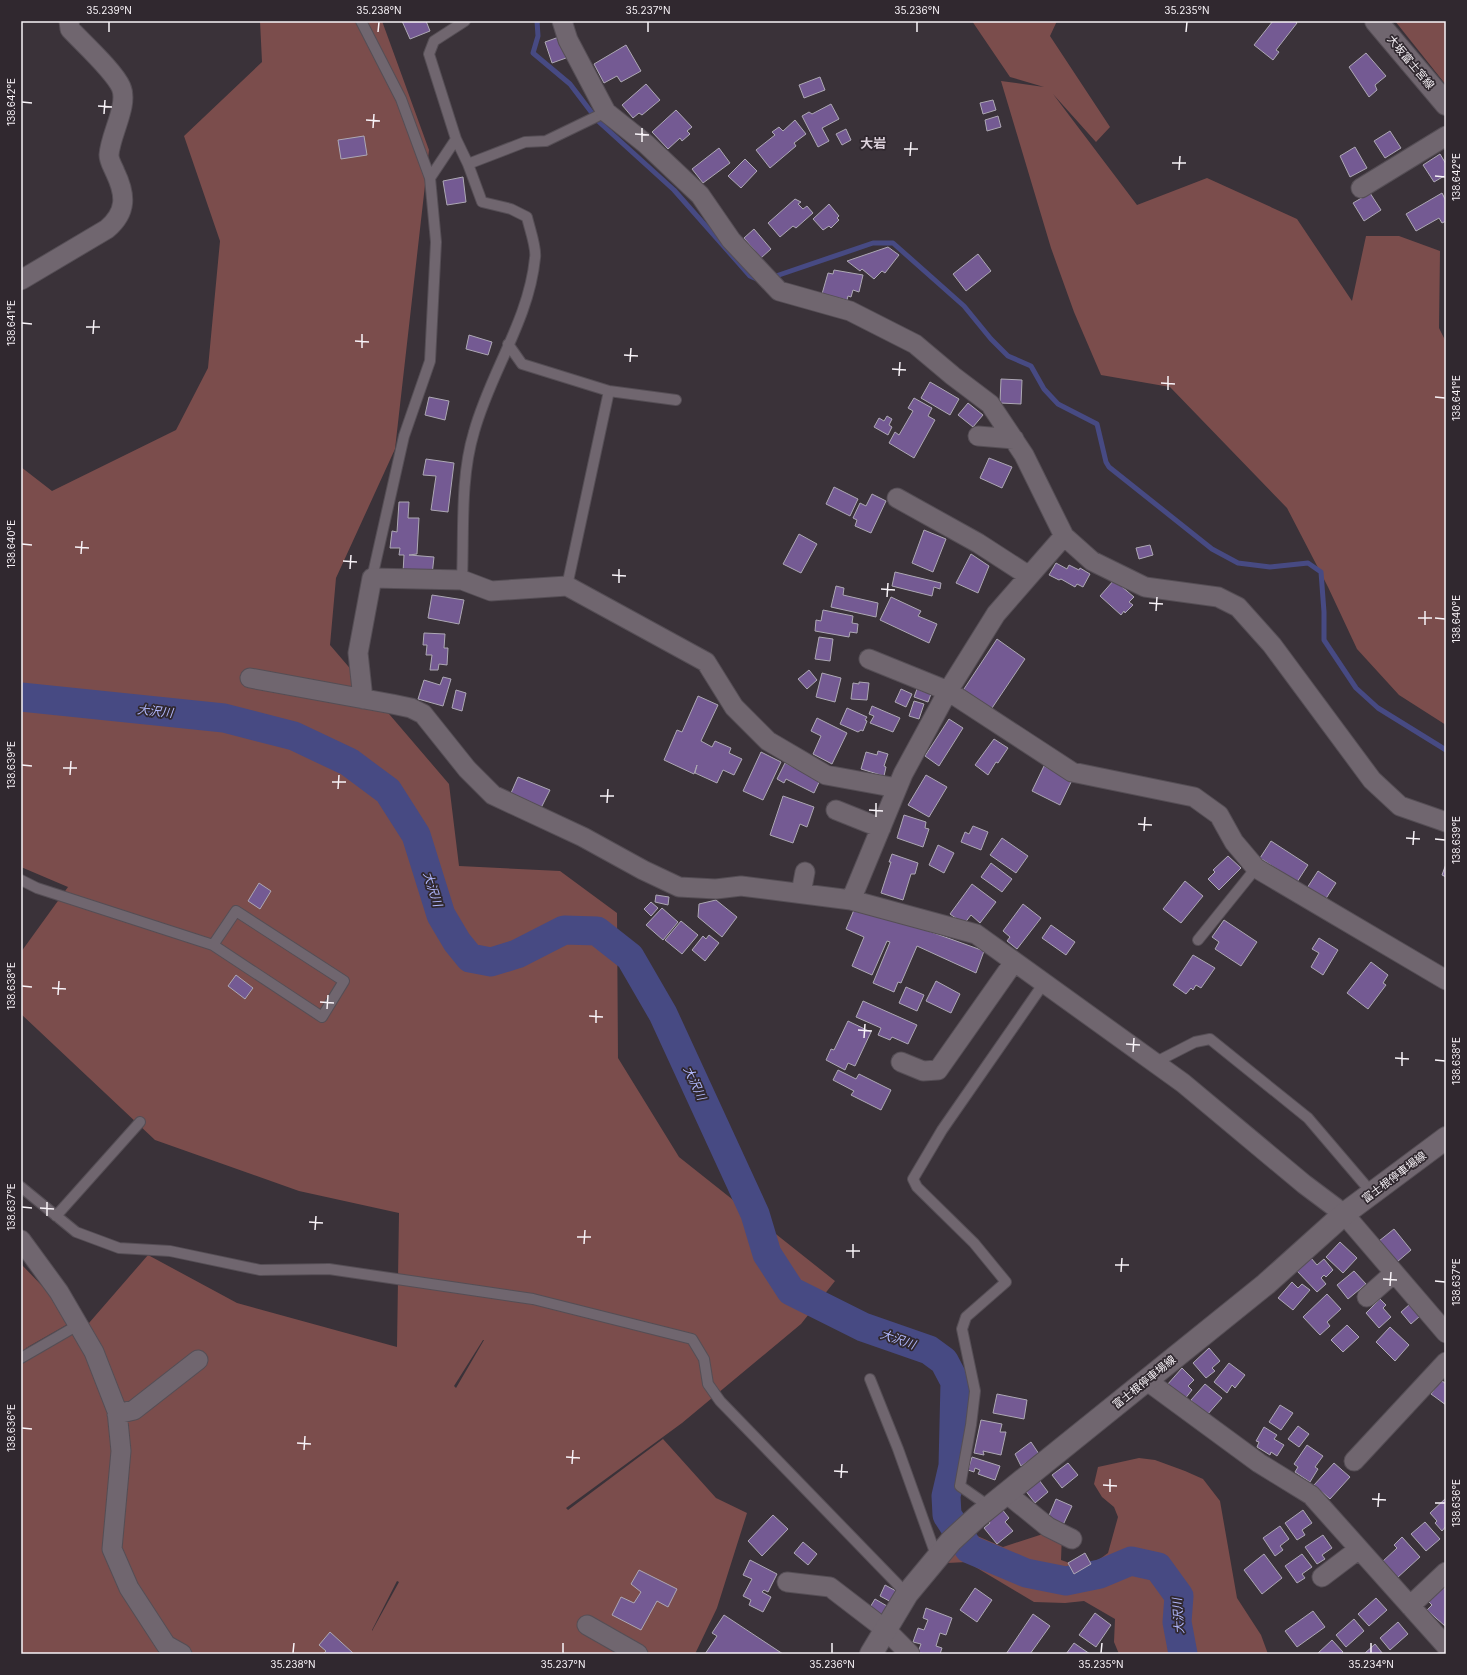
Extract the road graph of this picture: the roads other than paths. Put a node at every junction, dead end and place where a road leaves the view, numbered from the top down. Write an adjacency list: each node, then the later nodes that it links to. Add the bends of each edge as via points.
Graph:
1 (69, 21): 13 (street, via 70,29 121,87 123,104 110,143 109,158 122,186 123,208 118,220 107,229)
2 (361, 21): 11 (lane, via 401,99)
3 (465, 21): 9 (lane, via 434,42 430,54)
4 (562, 21): 7 (street, via 568,40)
5 (1376, 21): 6 (main road, 大坂富士宮線)
6 (1446, 104)
7 (606, 112): 10 (lane, via 546,141 525,142); 18 (street, via 646,144 700,195 731,240 779,291 850,312 915,344 990,404)
8 (1446, 136): 12 (street)
9 (456, 139): 10 (lane); 11 (lane)
10 (468, 164): 14 (lane, via 482,202 527,216 536,257 524,308)
11 (430, 178): 22 (lane, via 436,242 430,361 404,436)
12 (1361, 188)
13 (21, 280)
14 (508, 344): 15 (lane, via 522,364); 23 (lane, via 474,432 466,466)
15 (609, 391): 16 (lane); 24 (lane)
16 (676, 400)
17 (978, 436): 18 (street)
18 (1014, 439): 20 (street)
19 (897, 498): 21 (street, via 978,543)
20 (1064, 536): 21 (street); 31 (street, via 1092,561 1144,587 1218,597 1238,607 1272,645 1372,780 1400,806)
21 (1029, 576): 27 (street, via 996,614)
22 (372, 578): 23 (street); 28 (street, via 358,653)
23 (462, 580): 24 (street, via 491,591)
24 (567, 586): 29 (street, via 706,662 734,707 768,741 826,776)
25 (869, 659): 27 (street)
26 (250, 678): 28 (street)
27 (948, 691): 29 (street); 33 (street, via 1072,772 1194,797 1218,815 1234,842)
28 (363, 699): 36 (street, via 411,708 423,714 467,769 493,795 583,837 679,887 716,889 741,886)
29 (897, 788): 32 (street)
30 (836, 810): 32 (street)
31 (1446, 822)
32 (881, 828): 37 (street)
33 (1256, 868): 38 (lane); 41 (street)
34 (805, 872): 36 (street)
35 (21, 880): 39 (lane, via 38,888)
36 (801, 893): 37 (street)
37 (851, 900): 40 (street, via 976,934)
38 (1198, 940)
39 (212, 945): 39 (lane, via 322,1017 344,981 236,911)
40 (1014, 962): 42 (street); 43 (street, via 938,1070 923,1071)
41 (1446, 980)
42 (1044, 983): 44 (street); 63 (lane, via 942,1130 913,1178 917,1187 974,1243 1006,1282 966,1317 962,1328 975,1391 960,1486)
43 (901, 1062)
44 (1154, 1063): 48 (lane, via 1194,1042 1210,1039 1308,1118); 49 (street, via 1183,1083)
45 (140, 1122): 50 (lane)
46 (1446, 1138): 48 (main road, 富士根停車場線)
47 (21, 1187): 50 (lane)
48 (1372, 1193): 49 (main road, 富士根停車場線)
49 (1344, 1214): 52 (street); 60 (main road, 富士根停車場線, via 1266,1284)
50 (56, 1216): 70 (lane, via 76,1232 119,1248 170,1252 260,1270 330,1269 533,1299 692,1339 704,1359 708,1384 720,1400)
51 (21, 1240): 54 (street, via 59,1292)
52 (1393, 1274): 53 (street); 55 (street)
53 (1366, 1297)
54 (78, 1325): 56 (lane); 61 (street, via 94,1352)
55 (1446, 1333)
56 (21, 1358)
57 (198, 1360): 61 (street, via 134,1410)
58 (1446, 1362): 62 (street)
59 (870, 1379): 66 (lane)
60 (1146, 1380): 63 (main road, 富士根停車場線); 65 (street, via 1260,1463 1311,1495)
61 (117, 1414): 75 (street, via 121,1451 112,1549 129,1588 166,1645)
62 (1354, 1461)
63 (991, 1506): 64 (street, via 1048,1527); 66 (main road, 富士根停車場線, via 951,1541)
64 (1072, 1539)
65 (1360, 1549): 68 (street); 71 (street)
66 (937, 1558): 70 (main road, 富士根停車場線)
67 (1446, 1572): 71 (street)
68 (1322, 1577)
69 (787, 1582): 73 (street, via 830,1587)
70 (907, 1594): 73 (main road, 富士根停車場線)
71 (1410, 1606): 74 (street)
72 (587, 1625): 76 (street)
73 (886, 1630): 77 (main road, 富士根停車場線); 78 (street)
74 (1446, 1646)
75 (182, 1654)
76 (638, 1654)
77 (872, 1654)
78 (910, 1654)

